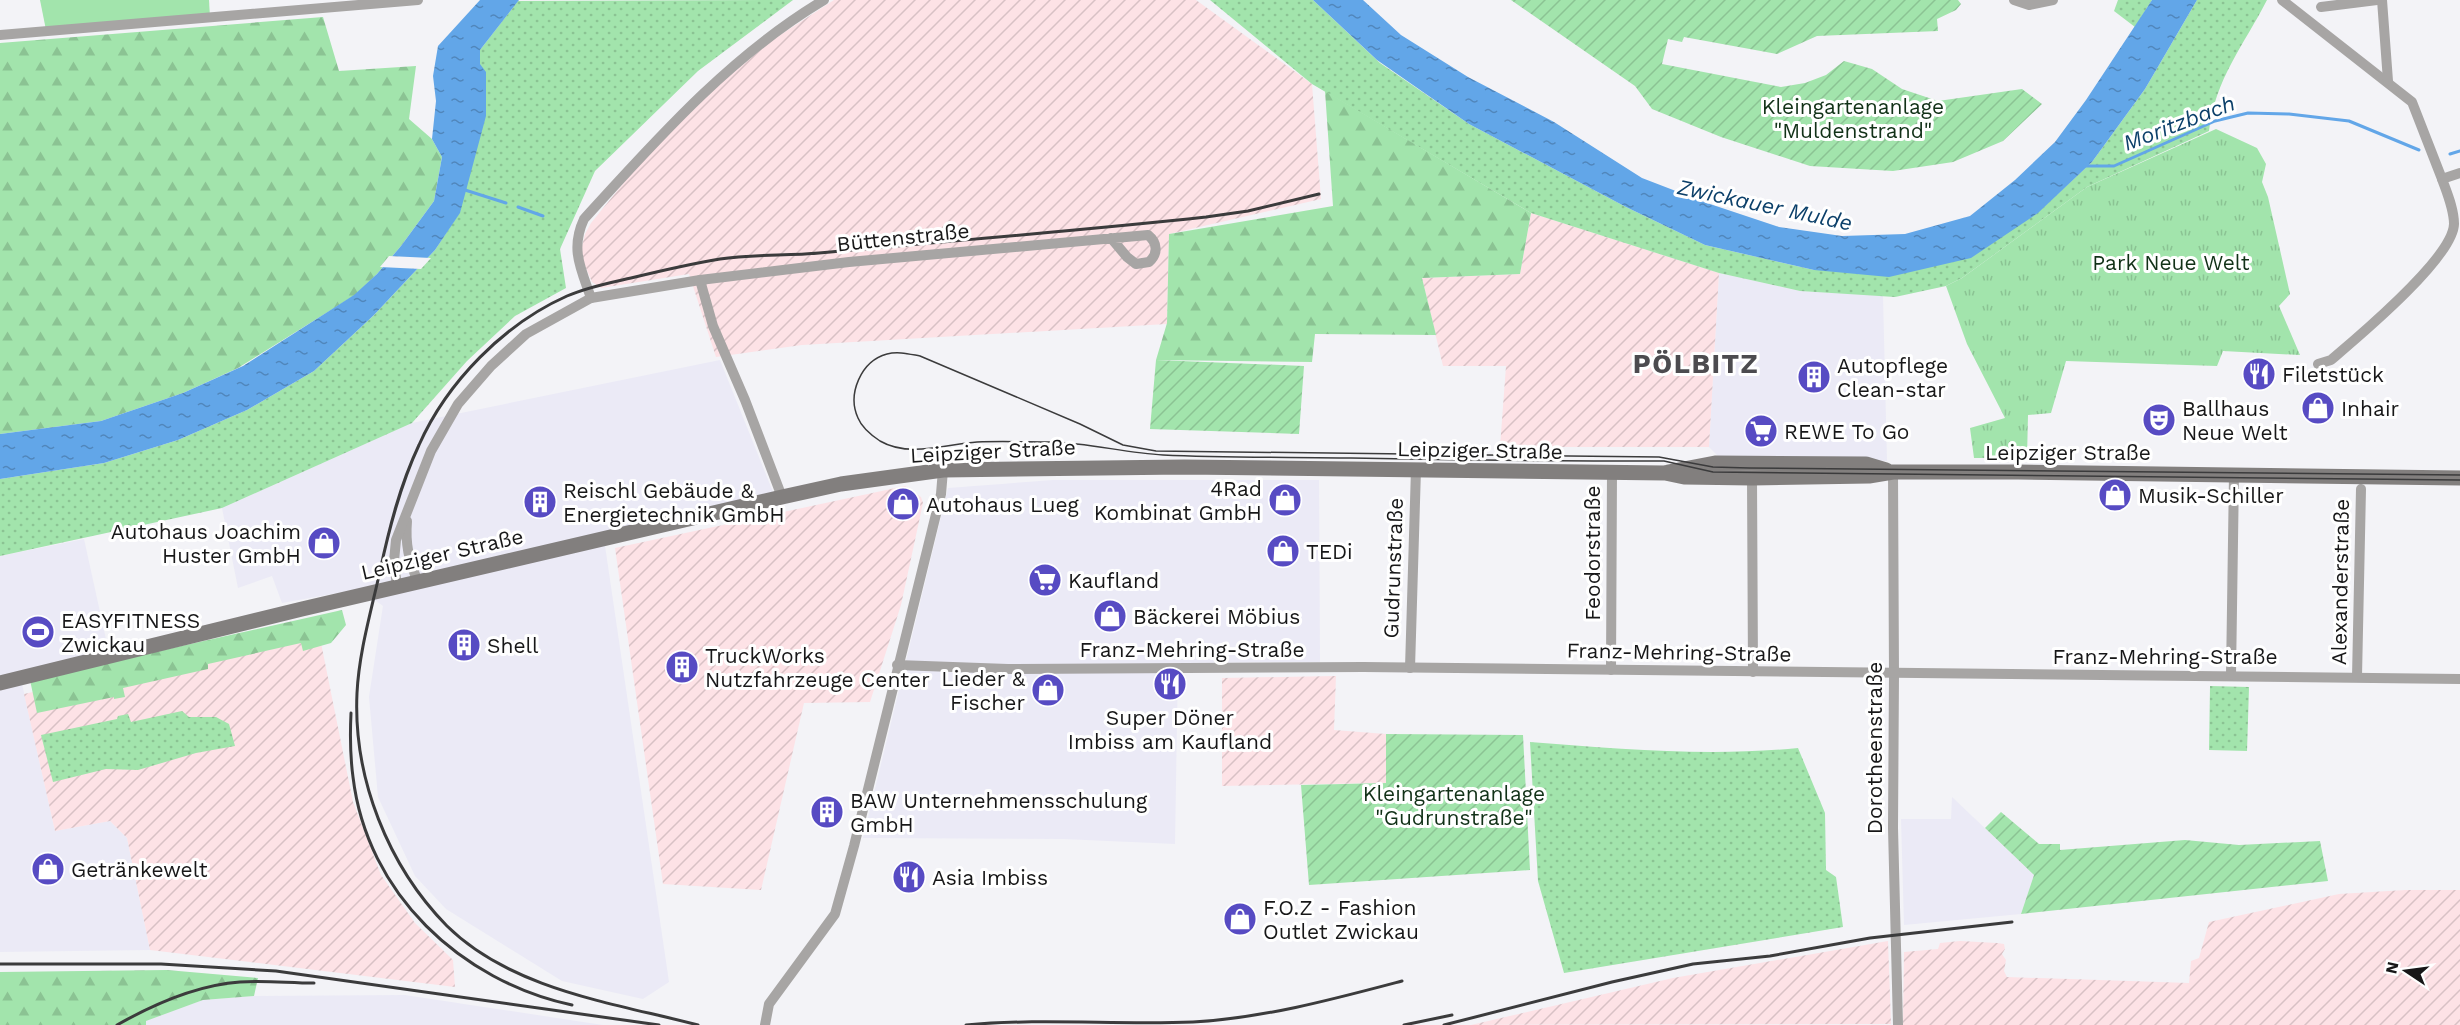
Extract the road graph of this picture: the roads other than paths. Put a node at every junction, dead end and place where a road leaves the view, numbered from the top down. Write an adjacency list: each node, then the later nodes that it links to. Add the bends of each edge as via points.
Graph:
1 (418, 0): 9 (street)
2 (824, 0): 15 (street, via 708,88 584,219 575,249)
3 (2014, 0): 4 (street, via 2029,5)
4 (2053, 0)
5 (2282, 0): 10 (street)
6 (2377, 0): 8 (street)
7 (2382, 0): 10 (street)
8 (2321, 7)
9 (0, 35)
10 (2388, 81): 12 (street, via 2416,108)
11 (2460, 173): 12 (street)
12 (2442, 179): 16 (street, via 2454,225 2437,257 2382,315 2331,360)
13 (1111, 238): 14 (street, Büttenstraße)
14 (700, 280): 15 (street, Büttenstraße); 26 (street, via 713,326)
15 (591, 298): 27 (street, Büttenstraße, via 526,334 491,366 458,404 431,451)
16 (2318, 364)
17 (1416, 469): 18 (street, Leipziger Straße, via 1184,466); 20 (street, Leipziger Straße); 31 (street, Gudrunstraße)
18 (942, 470): 26 (street, Leipziger Straße, via 841,484); 30 (street, via 941,494)
19 (1893, 472): 21 (street, Leipziger Straße, via 1866,464 1714,464); 22 (street, Leipziger Straße); 23 (street, Leipziger Straße); 34 (street, Dorotheenstraße)
20 (1612, 473): 21 (street, Leipziger Straße); 32 (street, Feodorstraße)
21 (1665, 473): 23 (street, Leipziger Straße)
22 (2234, 474): 24 (street, Leipziger Straße); 35 (street)
23 (1752, 478): 33 (street)
24 (2460, 478)
25 (2361, 489): 36 (street, Alexanderstraße)
26 (782, 497): 28 (street, Leipziger Straße)
27 (408, 505): 28 (street, Büttenstraße, via 405,538 408,560); 29 (street, Büttenstraße, via 396,540)
28 (418, 582): 29 (street, Leipziger Straße)
29 (397, 587): 38 (street, Leipziger Straße)
30 (897, 665): 31 (street, Franz-Mehring-Straße, via 1008,669); 39 (street, via 835,914 769,1004)
31 (1410, 668): 32 (street, Franz-Mehring-Straße)
32 (1611, 670): 33 (street, Franz-Mehring-Straße)
33 (1753, 672): 34 (street, Franz-Mehring-Straße)
34 (1894, 674): 35 (street, Franz-Mehring-Straße); 40 (street, Dorotheenstraße)
35 (2231, 675): 36 (street, Franz-Mehring-Straße)
36 (2358, 677): 37 (street, Franz-Mehring-Straße)
37 (2460, 679)
38 (0, 683)
39 (765, 1025)
40 (1898, 1025)

